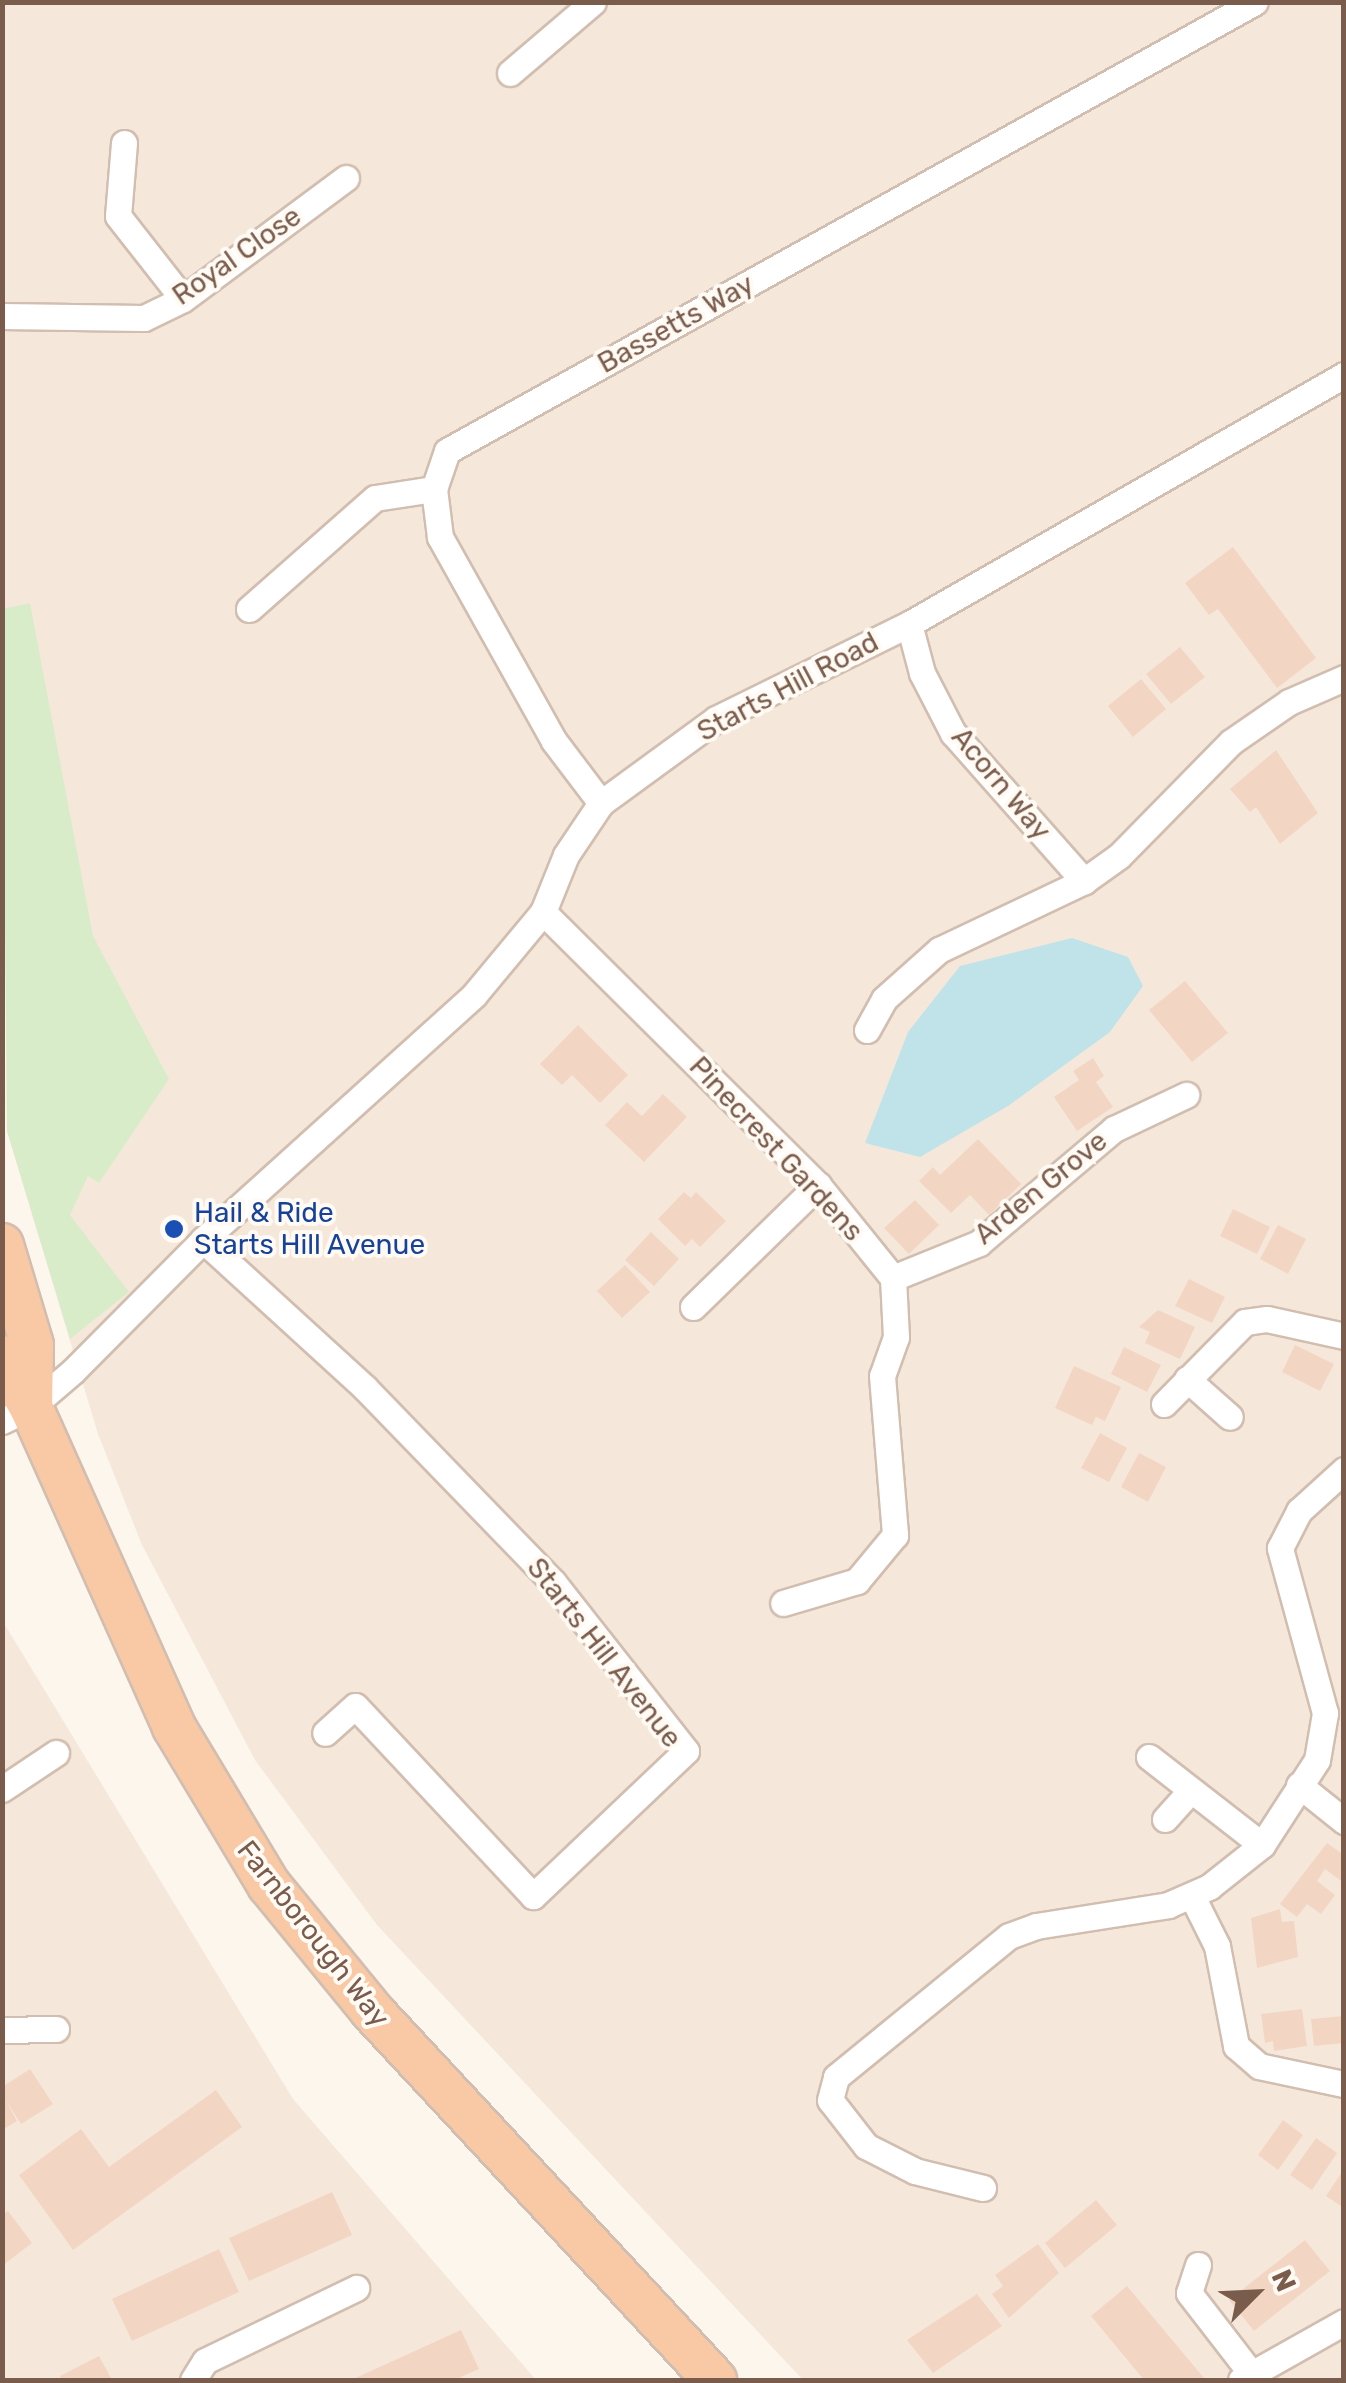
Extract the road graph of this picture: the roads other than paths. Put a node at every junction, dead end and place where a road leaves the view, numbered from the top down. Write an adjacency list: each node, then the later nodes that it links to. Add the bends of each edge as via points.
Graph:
1 (593, 2): 3 (street)
2 (1255, 2): 9 (street, Bassetts Way, via 447,451)
3 (510, 73)
4 (124, 144): 6 (street, via 118,216)
5 (346, 178): 6 (street, Royal Close)
6 (183, 299): 7 (street, Royal Close, via 144,318)
7 (2, 316)
8 (1344, 375): 11 (street, Starts Hill Road)
9 (434, 489): 10 (street, via 375,498); 13 (street, via 440,537 554,741)
10 (249, 609)
11 (908, 624): 13 (street, Starts Hill Road, via 716,719); 14 (street, Acorn Way, via 922,673 953,733)
12 (1344, 678): 14 (street, via 1289,702 1231,742 1119,856)
13 (601, 802): 15 (street, Starts Hill Road, via 566,855)
14 (1084, 881): 16 (street, via 939,950 884,999)
15 (543, 912): 18 (street, Pinecrest Gardens); 19 (street, Starts Hill Road, via 474,995)
16 (867, 1030)
17 (1186, 1095): 21 (street, Arden Grove, via 1114,1129 979,1243)
18 (818, 1185): 21 (street, Pinecrest Gardens); 22 (street)
19 (203, 1240): 27 (street, Starts Hill Road); 31 (street, Starts Hill Avenue, via 365,1388 553,1582 686,1751 533,1896 355,1706)
20 (2, 1246): 27 (highway, via 32,1344)
21 (894, 1278): 30 (street, via 896,1338 882,1376 895,1536 857,1581)
22 (694, 1307)
23 (1344, 1336): 25 (street, via 1254,1319 1236,1328)
24 (2, 1357): 27 (highway, Farnborough Way)
25 (1187, 1379): 26 (street); 28 (street)
26 (1164, 1404)
27 (17, 1414): 50 (highway, Farnborough Way, via 174,1728 269,1884 372,2012)
28 (1230, 1416)
29 (1344, 1470): 34 (street, via 1299,1511 1280,1548 1326,1713 1317,1760)
30 (783, 1603)
31 (325, 1733)
32 (56, 1753): 35 (street)
33 (1150, 1757): 36 (street)
34 (1300, 1785): 38 (street); 39 (street)
35 (2, 1789)
36 (1190, 1791): 37 (street); 39 (street)
37 (1165, 1818)
38 (1344, 1820)
39 (1262, 1846): 40 (street)
40 (1192, 1896): 43 (street, via 1217,1946 1236,2046 1259,2066); 44 (street, via 1009,1936 836,2076 830,2100 866,2146 915,2172)
41 (56, 2029): 42 (street)
42 (2, 2030)
43 (1344, 2084)
44 (983, 2188)
45 (1198, 2265): 48 (street, via 1189,2293)
46 (356, 2288): 49 (street, via 205,2360)
47 (1344, 2322): 48 (street)
48 (1246, 2376)
49 (193, 2380)
50 (714, 2380)

